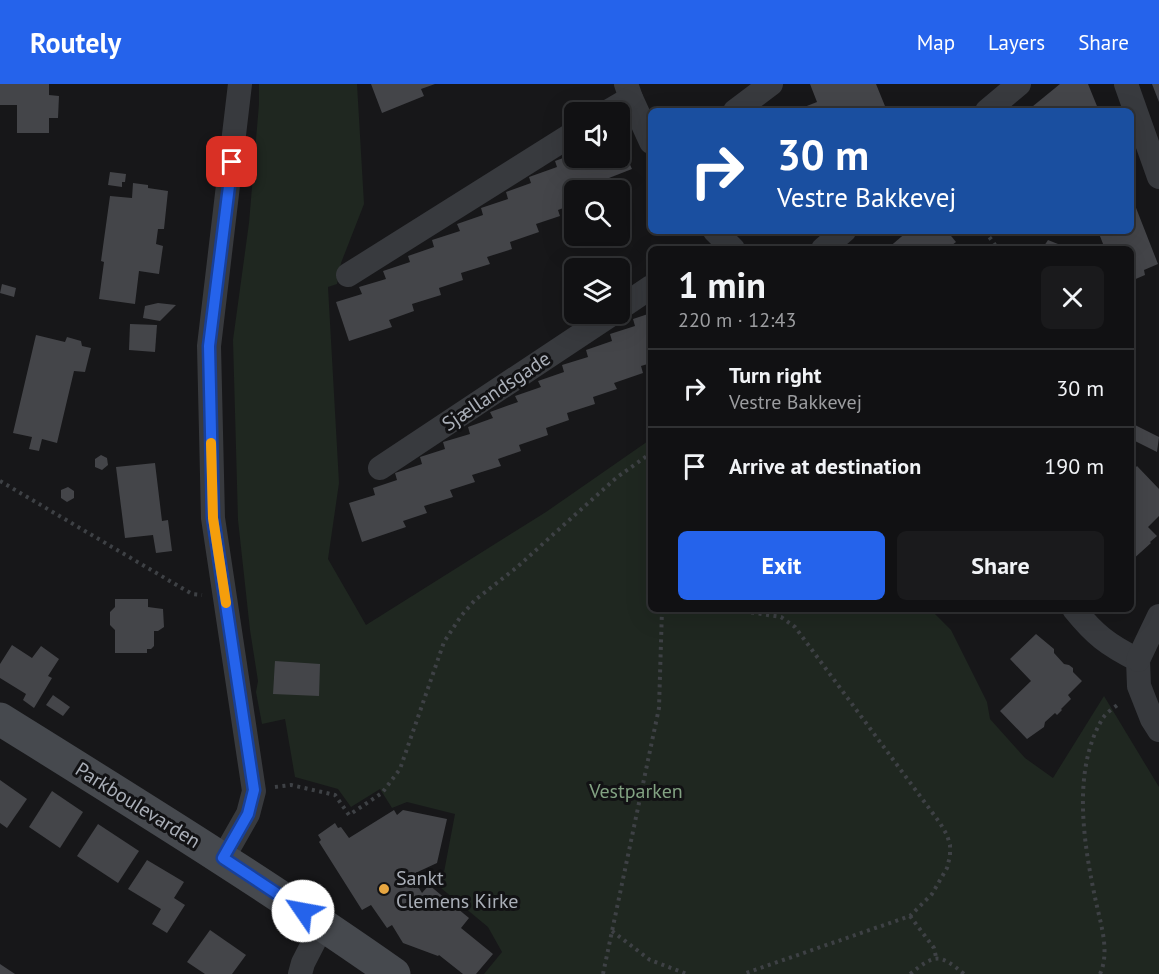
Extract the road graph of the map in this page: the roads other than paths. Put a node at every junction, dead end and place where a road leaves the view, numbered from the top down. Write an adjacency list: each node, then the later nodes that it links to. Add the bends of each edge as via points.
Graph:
1 (240, 84): 24 (street, via 209,346 213,518 254,790 248,814)
2 (771, 84): 7 (street)
3 (1019, 84): 8 (street)
4 (1126, 84): 11 (street)
5 (628, 91): 6 (street); 9 (street)
6 (617, 102)
7 (739, 108)
8 (991, 108)
9 (648, 135)
10 (564, 139): 14 (street)
11 (1159, 177)
12 (840, 234): 13 (street)
13 (826, 246)
14 (348, 275)
15 (648, 289): 16 (street)
16 (630, 301)
17 (597, 324): 18 (street, Sjællandsgade)
18 (380, 468)
19 (1077, 612): 21 (street, via 1096,635)
20 (1159, 616): 21 (street)
21 (1138, 660): 23 (street, via 1139,686)
22 (0, 719): 24 (street, Parkboulevarden)
23 (1159, 730)
24 (223, 858): 25 (street, Parkboulevarden)
25 (323, 924): 26 (street); 27 (street, Parkboulevarden)
26 (300, 974)
27 (394, 974)

